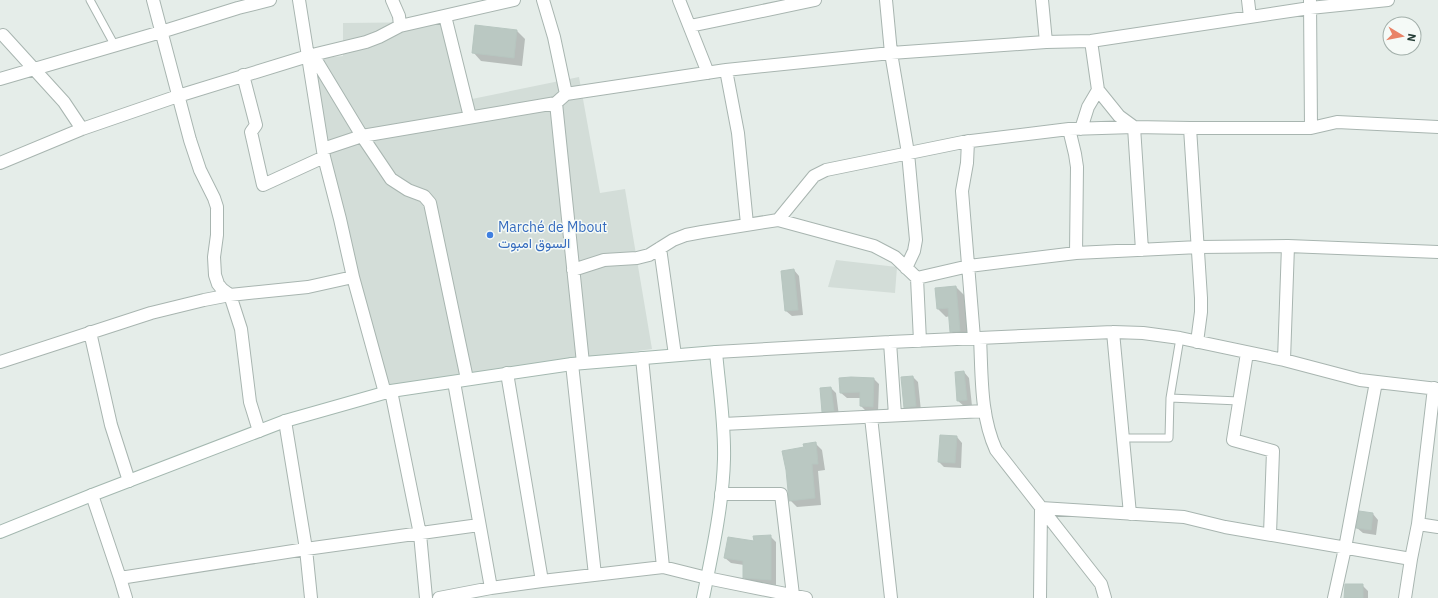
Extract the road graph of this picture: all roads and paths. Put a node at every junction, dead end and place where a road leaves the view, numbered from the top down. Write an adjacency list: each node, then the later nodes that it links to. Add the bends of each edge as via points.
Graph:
1 (90, 0): 24 (lane)
2 (153, 0): 20 (street)
3 (270, 0): 14 (street)
4 (300, 0): 26 (street)
5 (392, 0): 18 (street)
6 (514, 0): 16 (street)
7 (543, 0): 33 (street, via 554,36)
8 (679, 0): 19 (street)
9 (814, 0): 19 (street)
10 (886, 0): 25 (street)
11 (1042, 0): 23 (street)
12 (1248, 0): 17 (street)
13 (1388, 0): 15 (street)
14 (236, 4): 20 (street)
15 (1310, 4): 17 (street); 40 (street)
16 (445, 16): 18 (street); 36 (street)
17 (1250, 17): 22 (street)
18 (400, 26): 26 (street, via 379,38)
19 (690, 26): 29 (street)
20 (162, 32): 24 (street); 34 (street)
21 (3, 35): 27 (street)
22 (1091, 41): 23 (street); 32 (street)
23 (1046, 42): 25 (street)
24 (115, 46): 27 (street)
25 (891, 53): 28 (street); 46 (street)
26 (310, 55): 30 (street); 43 (street); 45 (street)
27 (34, 70): 31 (street); 41 (street, via 64,102)
28 (726, 70): 29 (street); 49 (street, via 738,133)
29 (708, 73): 33 (street)
30 (243, 75): 34 (street); 45 (street, via 256,125 251,132 263,185)
31 (0, 80)
32 (1098, 90): 37 (street, via 1119,116); 42 (street)
33 (566, 94): 35 (street)
34 (178, 96): 41 (street); 61 (street, via 200,170 214,198 218,215 215,275 218,284)
35 (556, 102): 36 (street); 58 (street)
36 (470, 117): 43 (street)
37 (1134, 127): 39 (street); 42 (street); 53 (street)
38 (1438, 127): 40 (street, via 1337,122)
39 (1190, 128): 40 (street); 51 (street)
40 (1311, 128)
41 (82, 129): 47 (street)
42 (1075, 129): 44 (street); 54 (street)
43 (362, 136): 45 (street); 77 (street, via 391,179 424,196 430,203)
44 (968, 141): 46 (street); 56 (street, via 962,191)
45 (324, 153): 59 (street)
46 (908, 153): 48 (street, via 826,170 814,176); 57 (street, via 916,240)
47 (0, 163)
48 (778, 220): 49 (street); 57 (street, via 874,246 895,257)
49 (748, 224): 52 (street, via 686,235)
50 (1288, 246): 51 (street); 55 (street); 73 (street)
51 (1199, 247): 53 (street); 68 (street, via 1201,312)
52 (660, 248): 58 (street, via 649,255 604,260); 71 (street)
53 (1142, 250): 54 (street)
54 (1076, 252): 56 (street)
55 (1438, 252)
56 (969, 266): 60 (street); 64 (street)
57 (906, 268): 60 (street)
58 (573, 270): 75 (street)
59 (353, 277): 61 (street, via 308,287); 81 (street)
60 (917, 278): 66 (street)
61 (230, 295): 62 (street, via 151,313); 89 (street, via 241,329 250,402)
62 (90, 332): 74 (street); 91 (street, via 111,425)
63 (1113, 332): 64 (street); 65 (street); 90 (street)
64 (977, 338): 66 (street); 84 (street)
65 (1180, 338): 68 (street); 82 (lane)
66 (920, 341): 67 (street)
67 (890, 342): 69 (street); 85 (street)
68 (1196, 342): 70 (street)
69 (716, 352): 71 (street); 88 (street)
70 (1247, 353): 73 (street); 83 (street)
71 (675, 355): 72 (street)
72 (642, 358): 75 (street); 105 (street)
73 (1284, 360): 79 (street)
74 (0, 362)
75 (577, 364): 76 (street); 106 (street)
76 (507, 373): 77 (street); 109 (street)
77 (467, 379): 78 (street)
78 (454, 382): 81 (street); 97 (street)
79 (1376, 382): 80 (street); 102 (street)
80 (1436, 389): 96 (street)
81 (388, 392): 87 (street); 100 (street)
82 (1170, 398): 83 (lane); 90 (lane, via 1169,438)
83 (1239, 401): 101 (street, via 1233,440 1272,451)
84 (985, 411): 85 (street); 94 (street, via 987,427 996,450)
85 (895, 415): 86 (street)
86 (871, 417): 88 (street); 118 (street)
87 (285, 421): 89 (street); 103 (street)
88 (723, 424): 92 (street)
89 (258, 431): 91 (street)
90 (1123, 438): 95 (street)
91 (129, 481): 93 (street)
92 (721, 494): 108 (street); 111 (street, via 781,494)
93 (92, 495): 99 (street); 107 (street)
94 (1041, 508): 95 (street); 119 (street); 120 (street, via 1101,584)
95 (1130, 514): 101 (street, via 1184,517)
96 (1418, 524): 98 (street); 104 (street)
97 (479, 525): 100 (street); 110 (street)
98 (1438, 527)
99 (0, 532)
100 (420, 534): 103 (street); 114 (street)
101 (1270, 534): 102 (street)
102 (1345, 548): 104 (street); 121 (street)
103 (306, 549): 107 (street); 113 (street)
104 (1411, 559): 122 (street)
105 (664, 567): 106 (street); 108 (street)
106 (595, 574): 109 (street)
107 (120, 578): 112 (street)
108 (707, 578): 111 (street); 116 (street)
109 (542, 581): 110 (street)
110 (492, 588): 115 (street)
111 (793, 595): 117 (street)
112 (126, 598)
113 (311, 598)
114 (426, 598)
115 (439, 598)
116 (703, 598)
117 (806, 598)
118 (891, 598)
119 (1040, 598)
120 (1105, 598)
121 (1334, 598)
122 (1405, 598)

